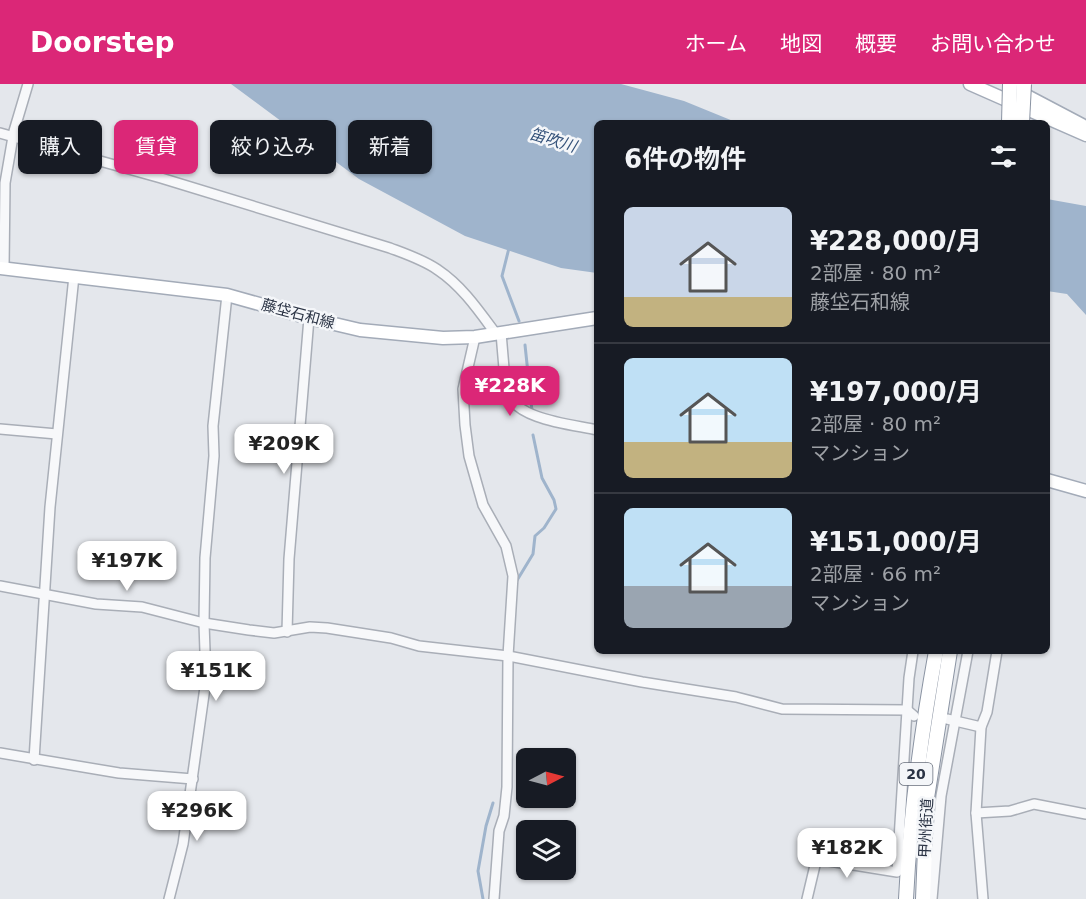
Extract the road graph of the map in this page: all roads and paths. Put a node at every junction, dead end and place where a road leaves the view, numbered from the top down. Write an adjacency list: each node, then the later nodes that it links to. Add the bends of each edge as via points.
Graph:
1 (28, 84): 11 (street)
2 (970, 84): 6 (main road)
3 (1000, 84): 6 (main road)
4 (1010, 84): 7 (highway, bridge); 9 (main road, via 1025,96)
5 (1024, 84): 8 (highway, bridge)
6 (1040, 114): 12 (main road)
7 (1009, 120)
8 (1022, 120)
9 (1086, 127)
10 (0, 134): 11 (street)
11 (13, 134): 13 (street, via 5,183); 18 (street, via 418,259 438,269 460,288)
12 (1086, 135)
13 (2, 268): 14 (main road, 藤垈石和線)
14 (74, 276): 15 (main road, 藤垈石和線); 22 (street)
15 (227, 295): 16 (main road, 藤垈石和線); 27 (street, via 213,426)
16 (309, 318): 19 (main road, 藤垈石和線, via 360,330 443,339); 28 (street, via 289,559)
17 (594, 318): 18 (main road, 藤垈石和線)
18 (499, 333): 19 (main road, 藤垈石和線); 21 (street, via 510,401 531,415)
19 (475, 337): 34 (street, via 463,388 465,425 483,505 506,546 513,576)
20 (0, 429): 22 (street)
21 (594, 429)
22 (57, 434): 26 (street)
23 (1050, 481): 24 (main road)
24 (1086, 491)
25 (0, 586): 26 (street)
26 (44, 595): 27 (street, via 142,607); 39 (street)
27 (204, 623): 28 (street); 40 (street, via 206,680)
28 (287, 632): 34 (street, via 327,628 419,646)
29 (913, 654): 35 (street)
30 (935, 654): 46 (highway, 20, via 910,823)
31 (950, 654): 47 (highway, 甲州街道 / 20, via 927,798)
32 (967, 654): 36 (street)
33 (997, 654): 37 (street)
34 (508, 656): 35 (street, via 736,696 782,709); 44 (street, via 507,787)
35 (911, 713): 45 (street, via 897,872 816,861)
36 (951, 720): 37 (street); 48 (street)
37 (981, 727): 41 (street)
38 (0, 753): 39 (street)
39 (34, 760): 40 (street)
40 (193, 779): 43 (street)
41 (976, 813): 42 (street, via 1010,811 1034,804); 49 (street)
42 (1086, 814)
43 (169, 899)
44 (494, 899)
45 (807, 899)
46 (906, 899)
47 (923, 899)
48 (932, 899)
49 (983, 899)

